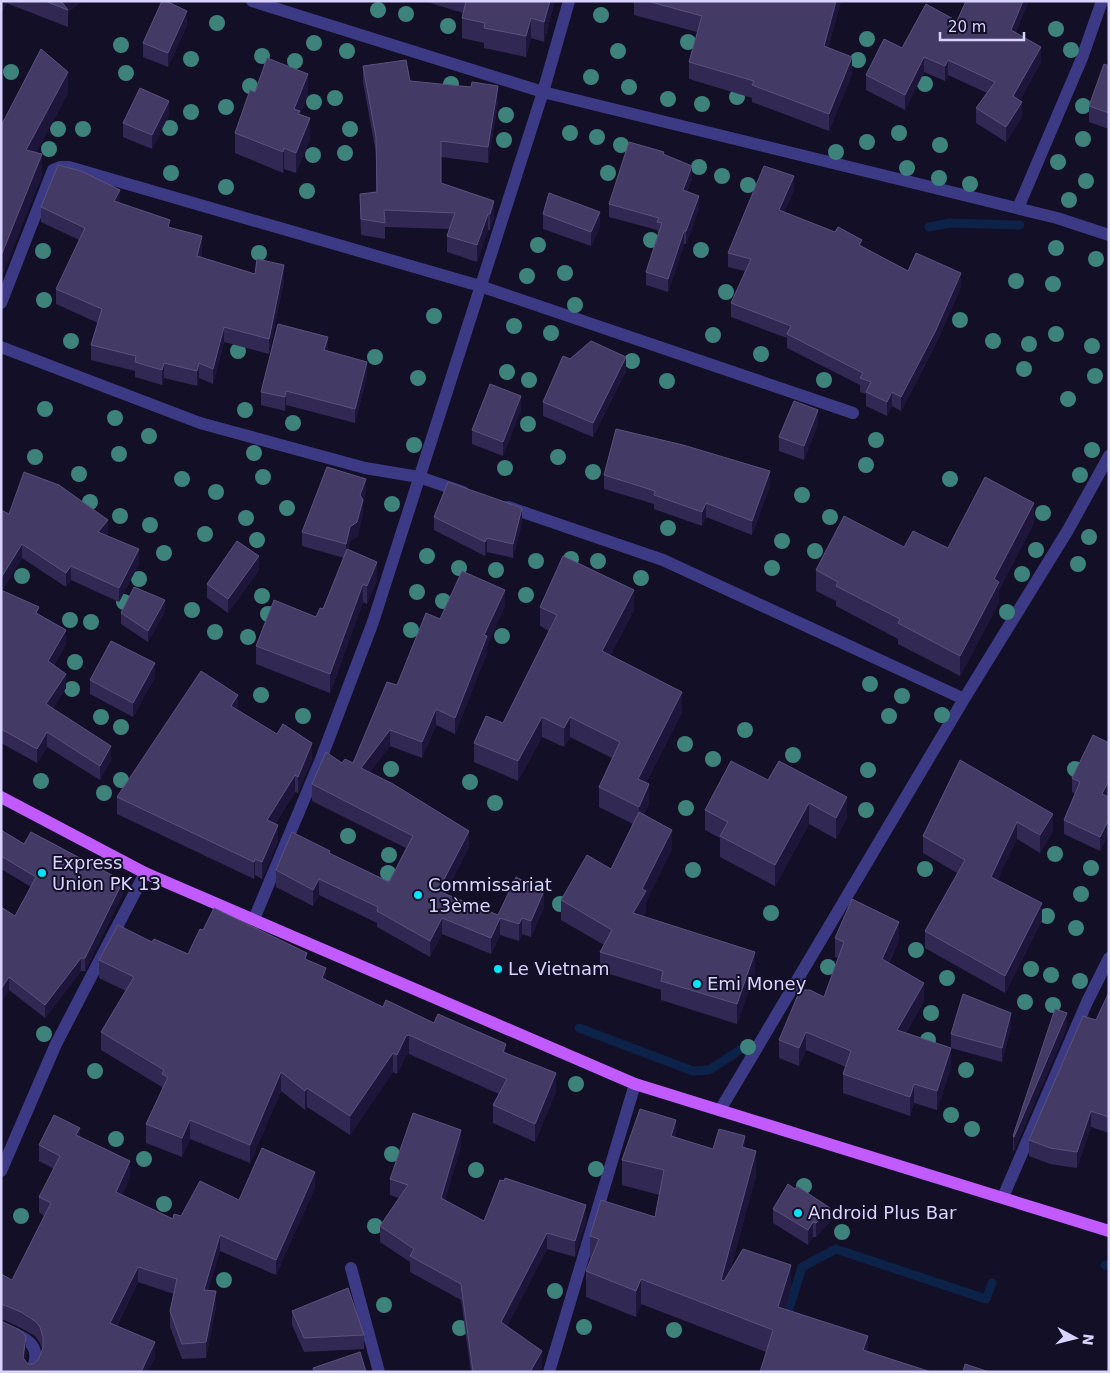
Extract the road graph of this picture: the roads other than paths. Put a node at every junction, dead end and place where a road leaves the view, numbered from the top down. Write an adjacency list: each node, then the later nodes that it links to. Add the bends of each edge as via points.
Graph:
1 (252, 1): 4 (street)
2 (569, 1): 4 (street)
3 (1102, 1): 5 (street, via 1082,58)
4 (543, 92): 5 (street); 7 (street)
5 (1018, 208): 6 (street)
6 (1109, 235)
7 (480, 286): 8 (street, via 60,166 53,170); 10 (street); 12 (street)
8 (1, 303)
9 (1, 347): 12 (street, via 200,423 365,468)
10 (853, 412)
11 (1109, 456): 15 (street, via 1068,530)
12 (418, 477): 13 (street); 18 (street, via 370,631)
13 (475, 496)
14 (494, 502): 15 (street, via 663,560)
15 (964, 699): 21 (street)
16 (1, 797): 17 (main road)
17 (145, 873): 18 (main road); 22 (street, via 56,1044)
18 (254, 919): 20 (main road)
19 (1109, 958): 23 (street)
20 (635, 1084): 21 (main road); 29 (street)
21 (720, 1110): 23 (main road)
22 (1, 1171)
23 (1004, 1197): 24 (main road)
24 (1109, 1230)
25 (351, 1268): 28 (street)
26 (1, 1328): 27 (street, via 28,1340 35,1349 36,1361)
27 (30, 1372)
28 (379, 1372)
29 (549, 1372)

